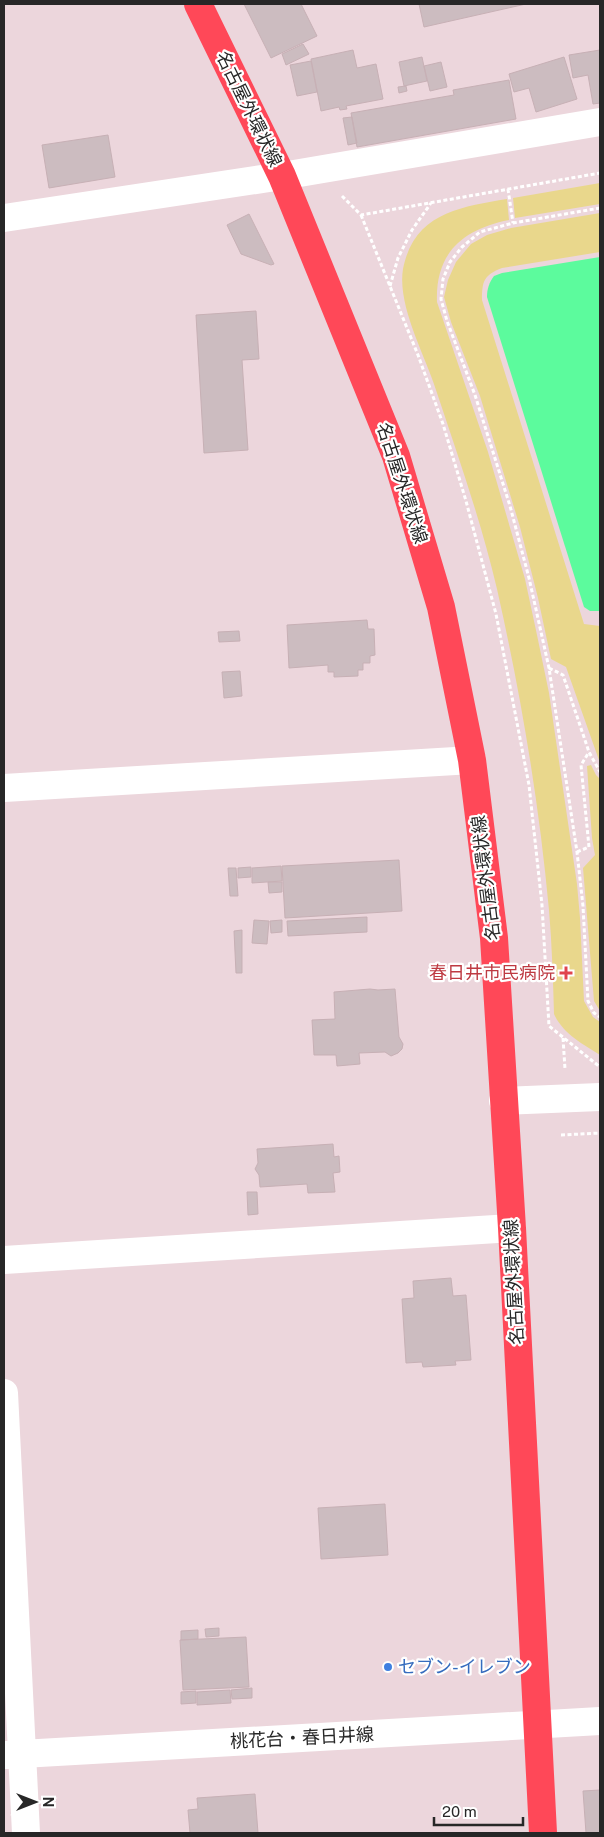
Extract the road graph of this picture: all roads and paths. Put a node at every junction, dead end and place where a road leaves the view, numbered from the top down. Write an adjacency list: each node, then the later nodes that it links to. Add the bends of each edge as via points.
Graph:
1 (198, 4): 4 (main road, 名古屋外環状線)
2 (600, 122): 4 (street)
3 (600, 173): 5 (path)
4 (282, 176): 10 (street); 15 (main road, 名古屋外環状線, via 396,456 441,608)
5 (508, 189): 7 (path); 11 (path)
6 (341, 196): 9 (path)
7 (431, 203): 9 (path); 12 (path, via 398,258)
8 (600, 208): 11 (path)
9 (361, 214): 12 (path)
10 (4, 218)
11 (513, 223): 13 (path, via 480,232 462,247 450,262 443,280 441,299 510,506)
12 (390, 286): 20 (path, via 443,424 496,614 529,785 542,905 549,1026)
13 (549, 668): 14 (path, via 563,675); 18 (path)
14 (589, 752): 16 (path); 18 (path, via 582,765 589,846)
15 (472, 760): 17 (street); 24 (main road, 名古屋外環状線, via 494,938)
16 (600, 772)
17 (4, 788)
18 (577, 852): 19 (path, via 588,1001)
19 (600, 1016)
20 (563, 1037): 21 (path); 22 (path)
21 (600, 1068)
22 (565, 1070)
23 (600, 1097): 24 (street)
24 (503, 1101): 27 (main road, 名古屋外環状線)
25 (600, 1133): 26 (path)
26 (561, 1135)
27 (512, 1228): 28 (street); 31 (main road, 名古屋外環状線)
28 (4, 1260)
29 (4, 1393): 32 (street)
30 (600, 1721): 31 (street, 桃花台・春日井線)
31 (536, 1724): 32 (street, 桃花台・春日井線); 34 (main road, 名古屋外環状線)
32 (13, 1754): 33 (street)
33 (26, 1833)
34 (543, 1833)

